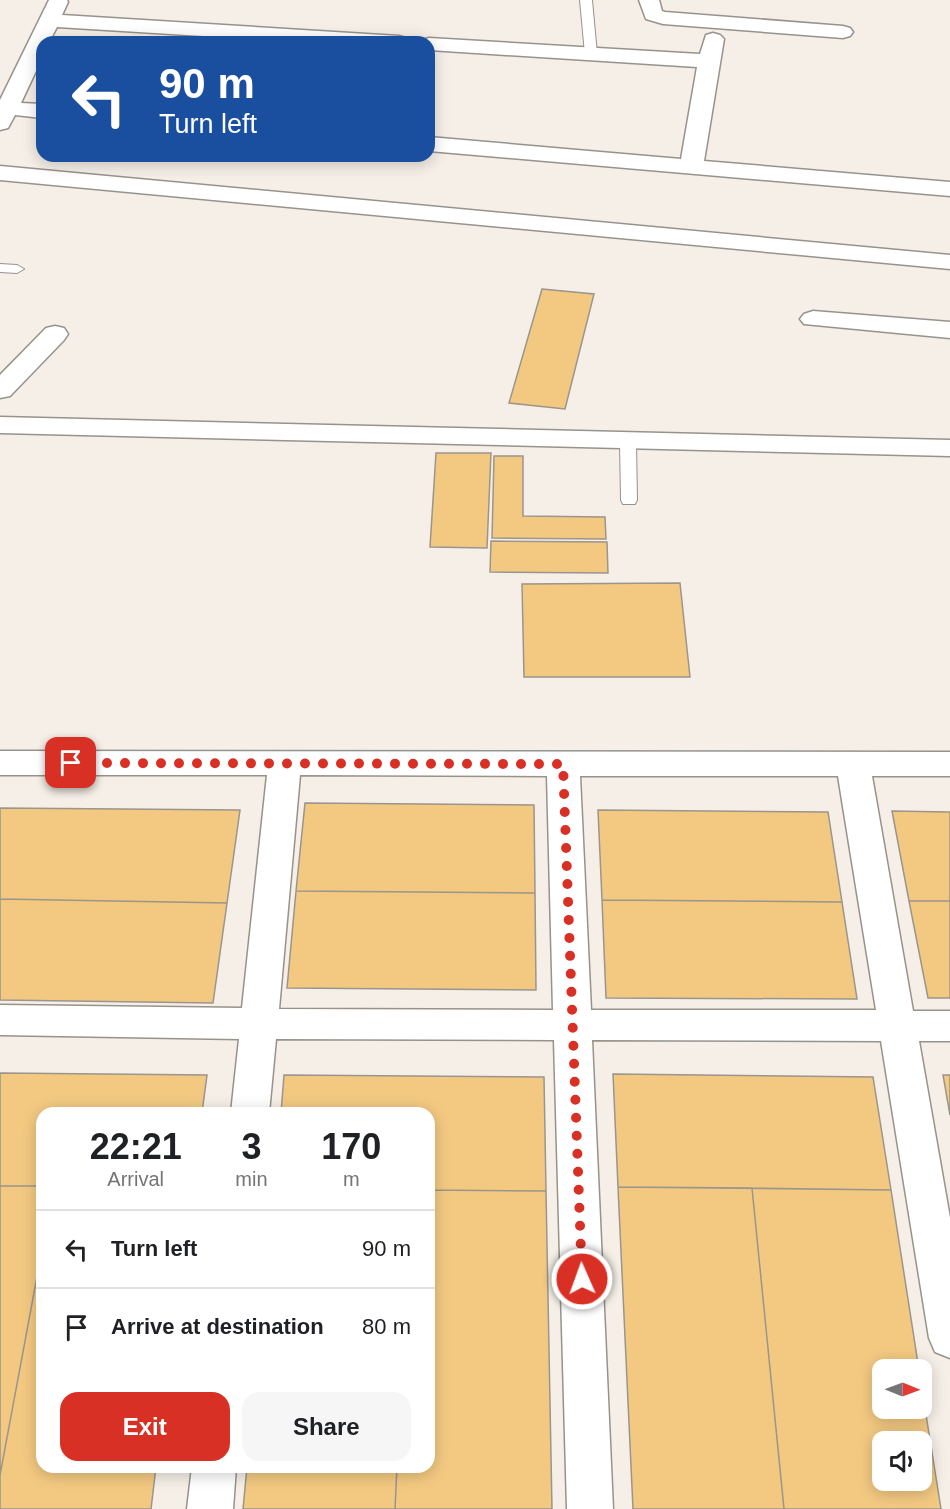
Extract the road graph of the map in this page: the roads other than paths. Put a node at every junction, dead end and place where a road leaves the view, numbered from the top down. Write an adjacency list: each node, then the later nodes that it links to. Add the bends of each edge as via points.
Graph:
1 (58, 0): 4 (street)
2 (586, 0): 11 (lane)
3 (649, 0): 5 (street, via 653,15)
4 (49, 20): 7 (street); 8 (street)
5 (716, 22): 6 (street); 12 (street)
6 (843, 32)
7 (41, 36)
8 (304, 36)
9 (435, 44): 11 (street)
10 (36, 47): 14 (street)
11 (591, 54): 12 (street)
12 (709, 61): 16 (street)
13 (36, 112): 14 (street)
14 (4, 115)
15 (435, 145): 16 (street)
16 (691, 167): 18 (street)
17 (0, 173): 19 (street)
18 (950, 189)
19 (950, 262)
20 (0, 268): 21 (lane)
21 (16, 269)
22 (813, 319): 23 (street)
23 (950, 330)
24 (55, 333): 25 (street)
25 (0, 390)
26 (0, 425): 27 (street)
27 (628, 443): 28 (street); 29 (lane)
28 (950, 448)
29 (629, 500)
30 (0, 763): 31 (street)
31 (285, 763): 32 (street); 36 (street)
32 (563, 764): 33 (street); 37 (street)
33 (853, 764): 34 (street); 38 (street)
34 (950, 764)
35 (0, 1020): 36 (street)
36 (259, 1024): 37 (street); 40 (street)
37 (573, 1025): 38 (street); 44 (street)
38 (897, 1025): 39 (street); 41 (street)
39 (950, 1026)
40 (251, 1107)
41 (950, 1338)
42 (213, 1473): 43 (street)
43 (210, 1509)
44 (591, 1509)

